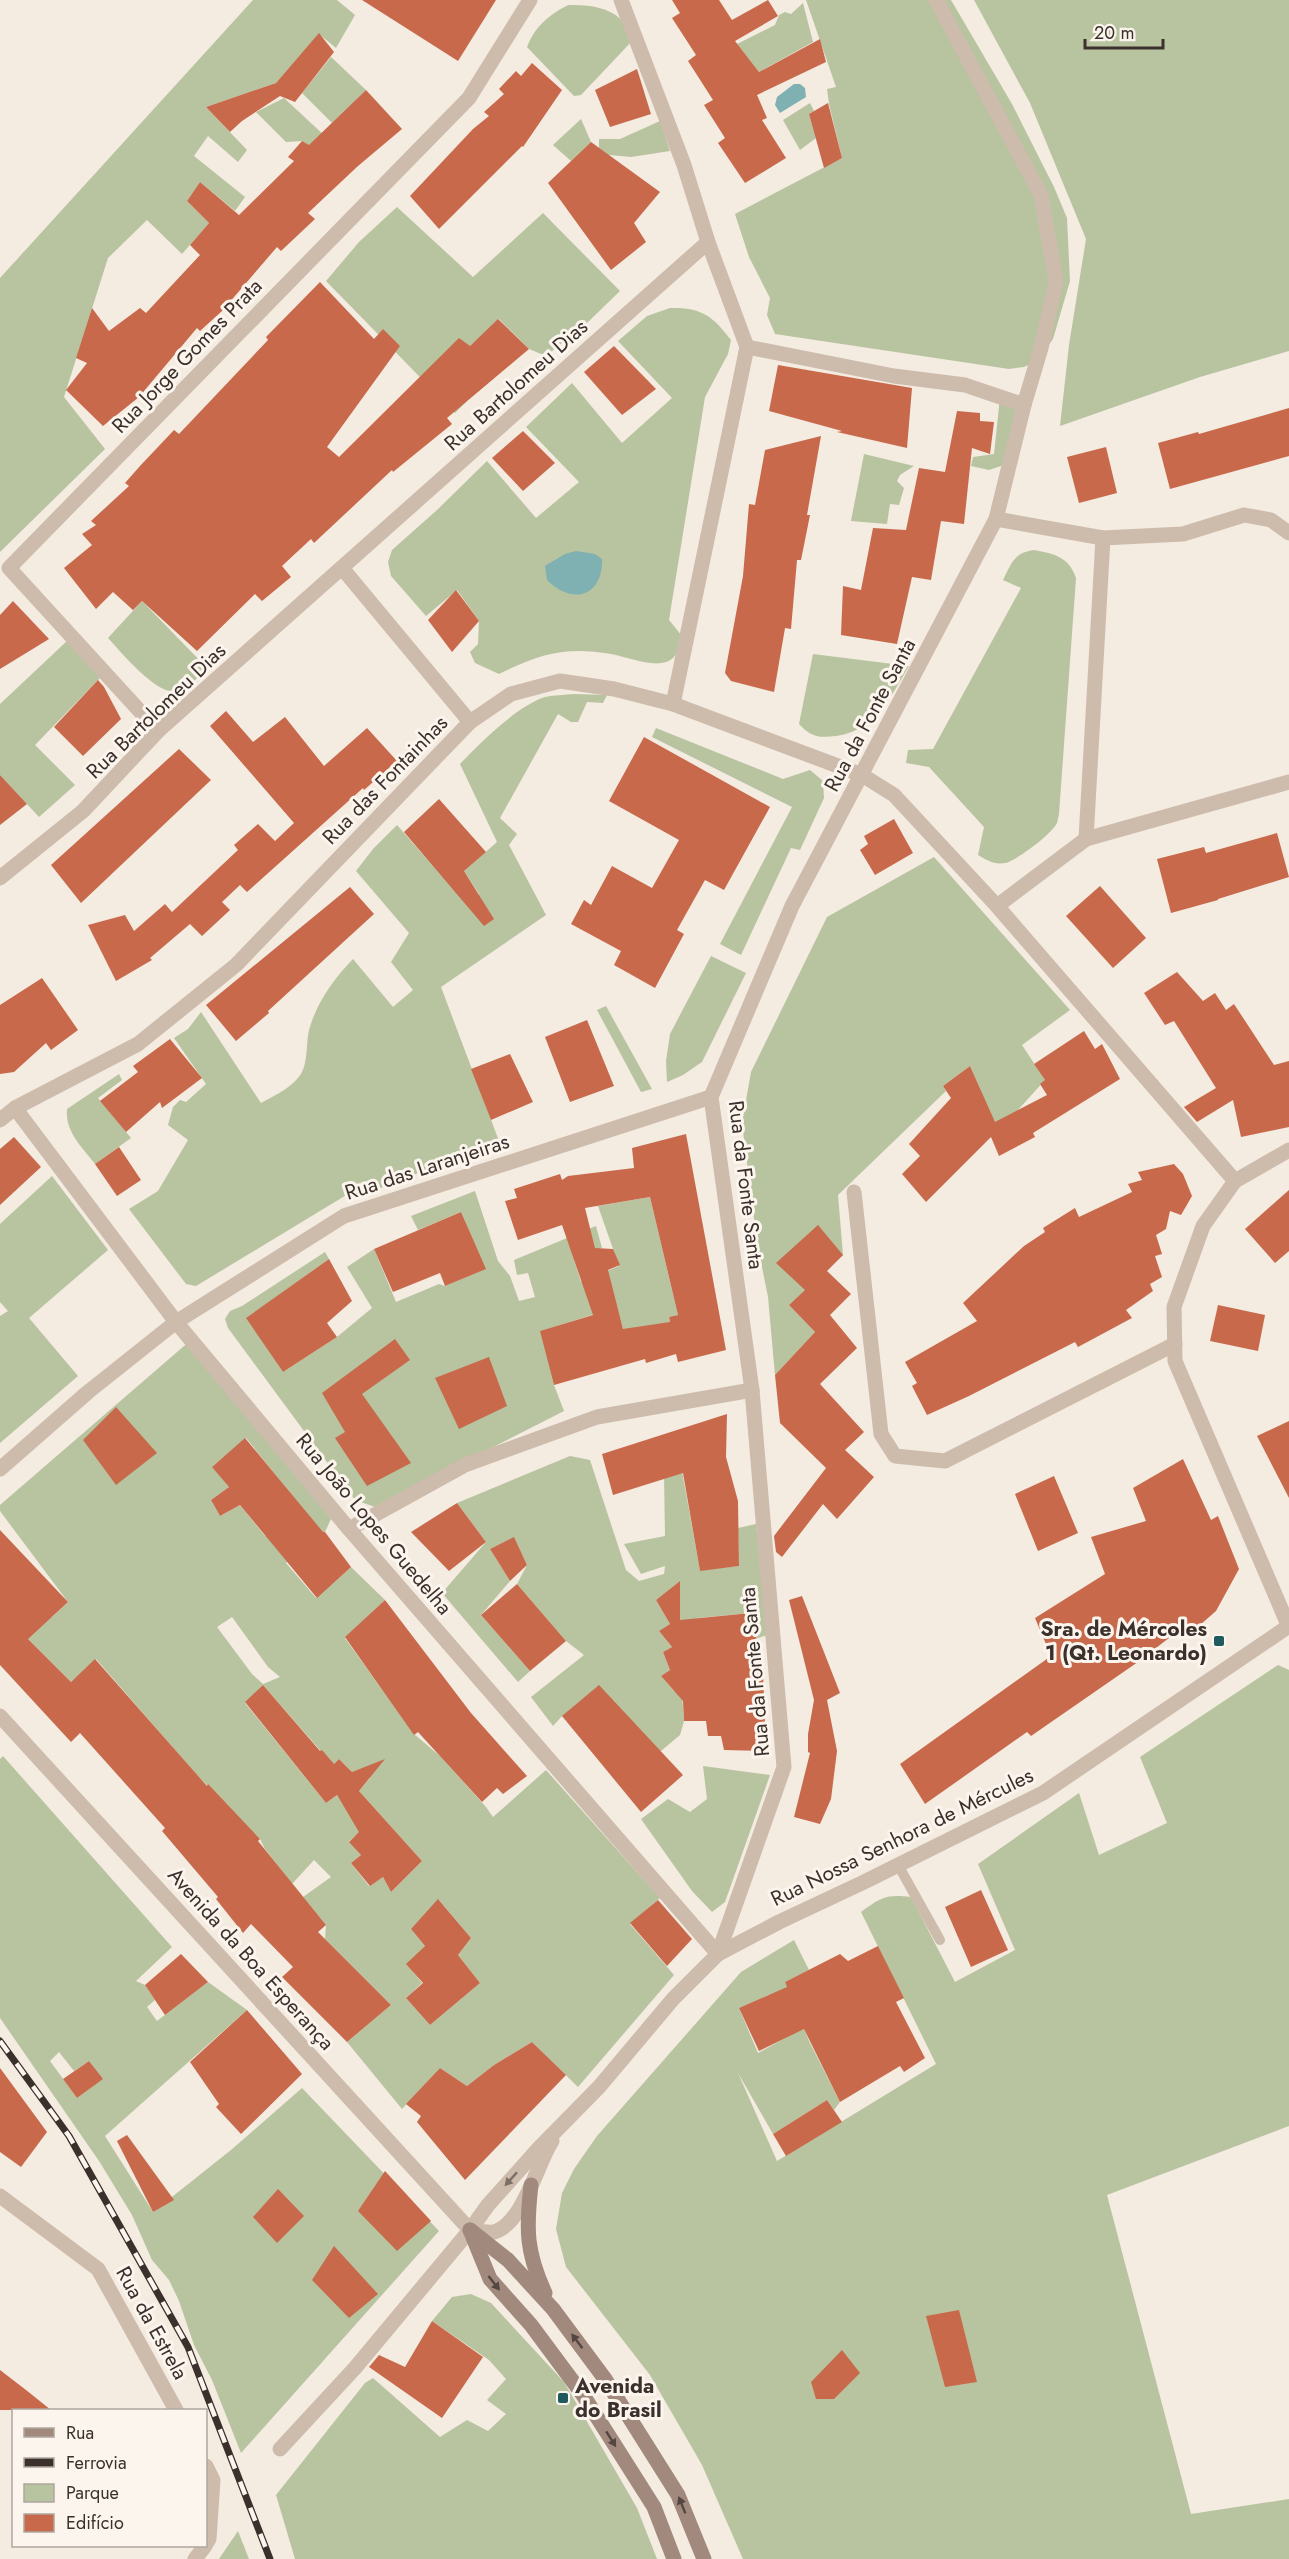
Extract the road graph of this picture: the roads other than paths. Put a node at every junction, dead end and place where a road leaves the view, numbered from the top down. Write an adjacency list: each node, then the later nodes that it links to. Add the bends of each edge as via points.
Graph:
1 (530, 0): 13 (street, Rua Jorge Gomes Prata, via 469,98 9,568)
2 (621, 0): 4 (street, via 684,165)
3 (936, 0): 6 (street, Rua da Fonte Santa, via 1041,195 1056,282)
4 (708, 242): 5 (street); 10 (street, Rua Bartolomeu Dias)
5 (747, 347): 6 (street, via 965,385); 11 (street)
6 (1024, 405): 7 (street, Rua da Fonte Santa)
7 (996, 519): 9 (street); 14 (street, Rua da Fonte Santa)
8 (1289, 533): 9 (street, via 1271,520 1244,515 1183,534)
9 (1103, 538): 16 (street)
10 (342, 568): 12 (street); 13 (street, Rua Bartolomeu Dias)
11 (673, 704): 12 (street, Rua das Fontainhas, via 560,681 511,694); 14 (street, Rua das Fontainhas)
12 (470, 722): 20 (street, Rua das Fontainhas, via 236,965 138,1044)
13 (158, 731): 17 (street, Rua Bartolomeu Dias, via 83,811)
14 (862, 775): 18 (street, Rua das Fontainhas, via 894,795); 19 (street, Rua da Fonte Santa, via 792,906)
15 (1289, 782): 16 (street)
16 (1086, 839): 18 (street)
17 (0, 878)
18 (997, 906): 23 (street, Rua das Fontainhas)
19 (711, 1097): 25 (street, Rua das Laranjeiras, via 344,1216); 27 (street, Rua da Fonte Santa)
20 (15, 1108): 21 (street, Rua das Fontainhas); 25 (street, Rua João Lopes Guedelha)
21 (0, 1120)
22 (1289, 1150): 23 (street)
23 (1235, 1181): 26 (street, via 1203,1226 1174,1307)
24 (854, 1192): 26 (street, via 881,1434 895,1456 945,1461)
25 (176, 1322): 28 (street, Rua das Laranjeiras); 29 (street, Rua João Lopes Guedelha)
26 (1175, 1344): 30 (street, via 1175,1361)
27 (752, 1390): 29 (street, via 597,1417 465,1465); 34 (street, Rua da Fonte Santa, via 784,1767)
28 (0, 1469)
29 (349, 1529): 34 (street, Rua João Lopes Guedelha)
30 (1289, 1626): 32 (street, Rua Nossa Senhora de Mércules, via 1043,1793)
31 (0, 1716): 38 (street, Avenida da Boa Esperança)
32 (898, 1865): 33 (lane); 34 (street, Rua Nossa Senhora de Mércules)
33 (940, 1940)
34 (718, 1954): 35 (street, Rua Nossa Senhora de Mércules)
35 (566, 2121): 36 (street, Rua Nossa Senhora de Mércules); 38 (street, Rua Nossa Senhora de Mércules, one-way to 38, via 488,2205)
36 (531, 2185): 38 (street, Rua Nossa Senhora de Mércules, via 510,2222 494,2232); 39 (main road, via 526,2231 536,2274)
37 (0, 2196): 40 (street, Rua da Estrela, via 98,2269)
38 (470, 2230): 39 (main road, via 508,2260); 41 (street, Rua Nossa Senhora de Mércules, via 356,2368); 44 (main road, one-way to 44, via 490,2279 531,2325 583,2395 654,2507)
39 (553, 2309): 45 (main road, one-way to 39, via 678,2494 605,2379)
40 (175, 2409)
41 (280, 2449)
42 (207, 2468): 43 (street, via 213,2480)
43 (207, 2542)
44 (674, 2559)
45 (704, 2559)

